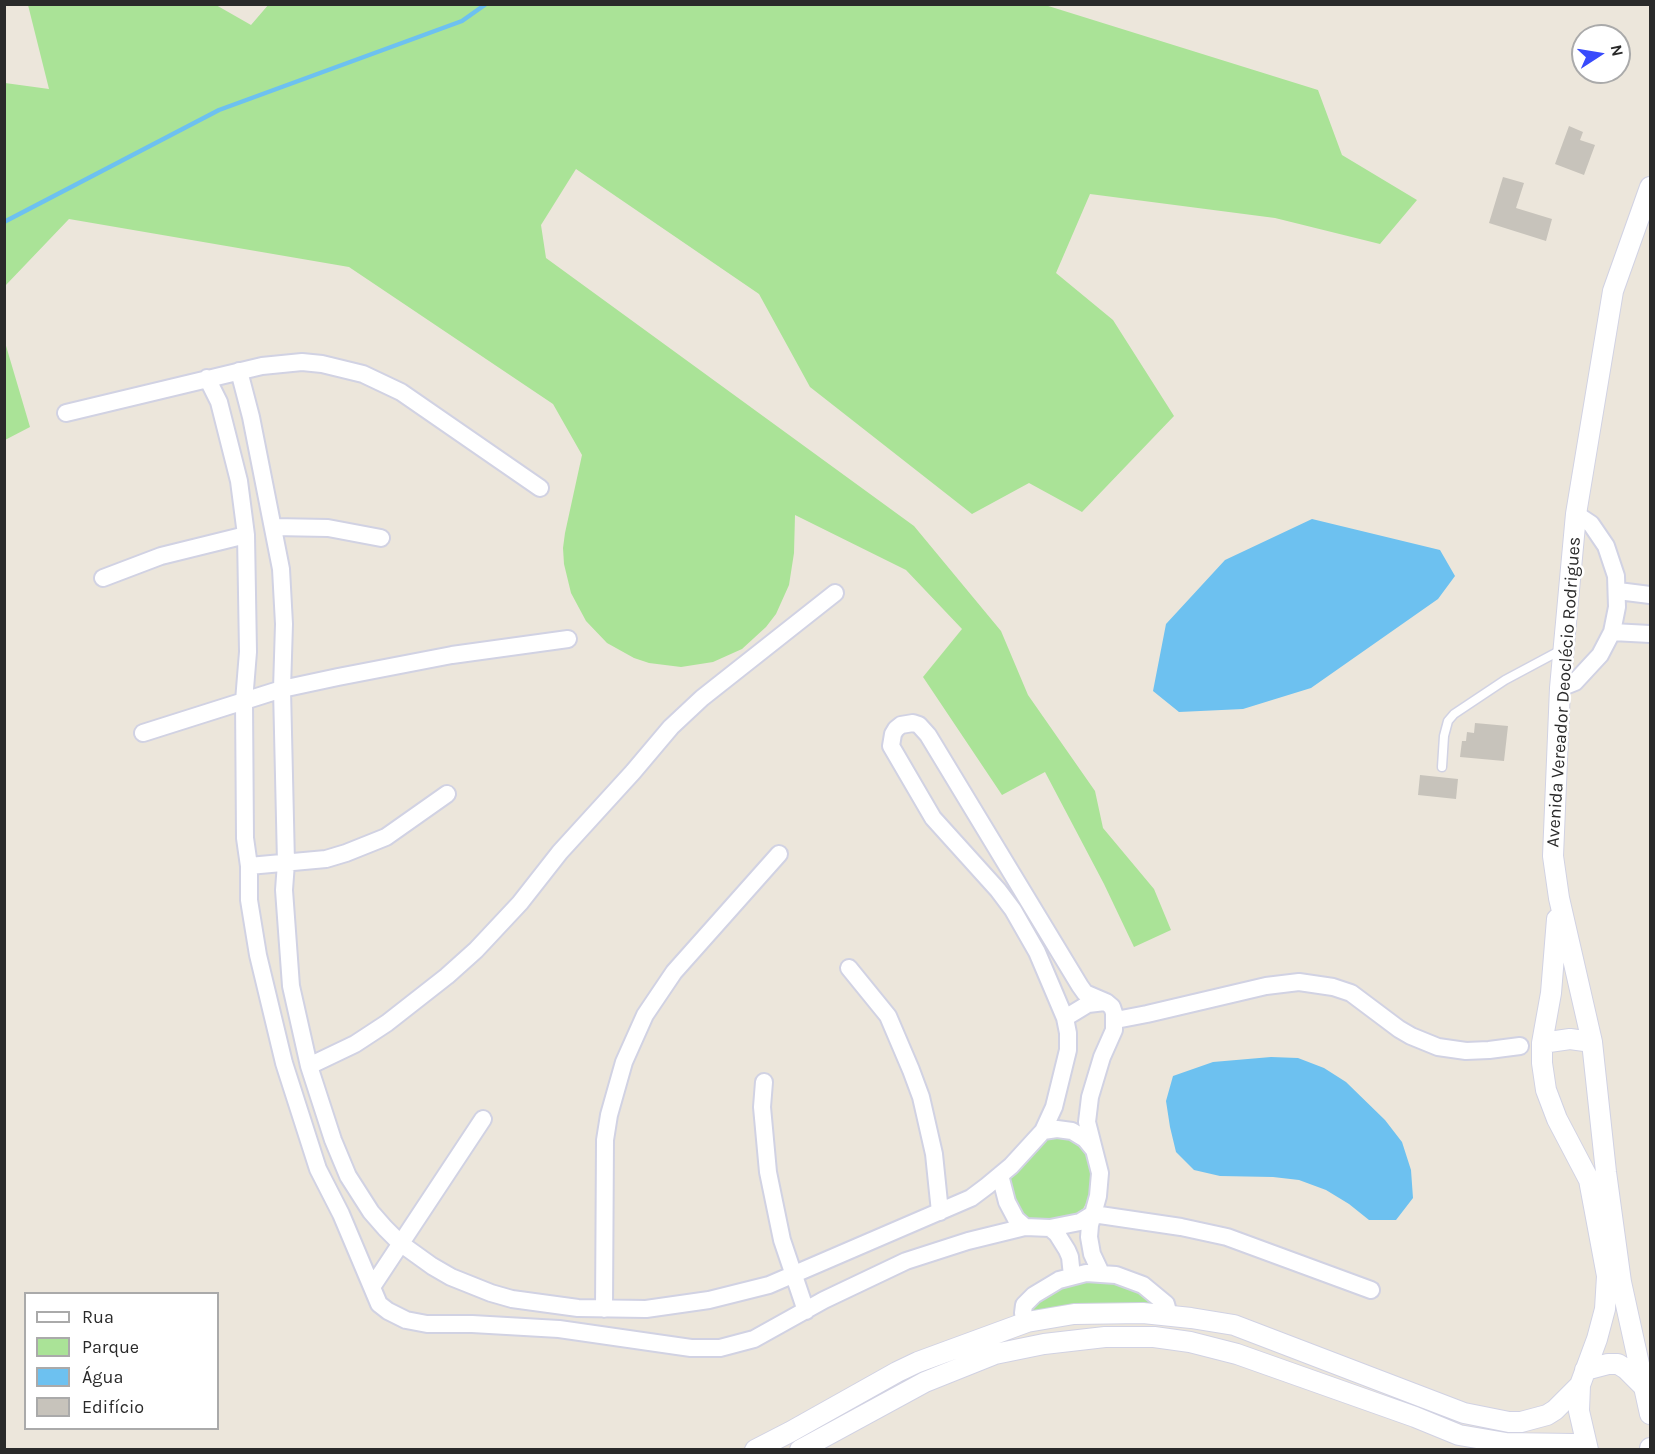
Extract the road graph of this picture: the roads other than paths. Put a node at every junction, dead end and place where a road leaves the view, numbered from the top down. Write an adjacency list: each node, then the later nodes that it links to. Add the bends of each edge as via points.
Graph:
1 (1650, 187): 6 (street, Avenida Vereador Deoclécio Rodrigues, via 1613,291)
2 (239, 371): 3 (street); 5 (street, via 302,362 363,374 400,392); 7 (street)
3 (207, 378): 4 (street); 8 (street, via 219,402 239,481)
4 (66, 413)
5 (540, 488)
6 (1575, 514): 11 (street, via 1591,524 1606,546); 17 (street, Avenida Vereador Deoclécio Rodrigues)
7 (273, 527): 9 (street, via 328,528); 19 (street, via 282,580)
8 (246, 535): 10 (street, via 188,548); 20 (street, via 248,652)
9 (381, 538)
10 (102, 578)
11 (1618, 591): 13 (street); 14 (street)
12 (836, 593): 35 (street, via 671,727 506,919 447,976 355,1044)
13 (1650, 595)
14 (1612, 632): 15 (street); 18 (street, via 1600,655 1575,682)
15 (1650, 634)
16 (568, 639): 19 (street, via 452,655)
17 (1564, 649): 18 (street, Avenida Vereador Deoclécio Rodrigues); 22 (lane, via 1505,680 1454,714 1444,736)
18 (1560, 688): 27 (street, Avenida Vereador Deoclécio Rodrigues, via 1553,856)
19 (282, 689): 20 (street); 25 (street)
20 (244, 702): 21 (street); 26 (street, via 245,838)
21 (143, 733)
22 (1442, 767)
23 (447, 794): 25 (street, via 386,837 366,846 326,859)
24 (779, 854): 51 (street, via 674,972 645,1015 624,1062 605,1140)
25 (286, 863): 26 (street); 35 (street, via 284,890 291,987)
26 (249, 866): 49 (street, via 249,900 258,955 284,1063 318,1169)
27 (1559, 898): 32 (street, Avenida Vereador Deoclécio Rodrigues); 33 (street, via 1551,993)
28 (849, 968): 41 (street, via 888,1016 912,1070 932,1144)
29 (1106, 1002): 30 (street, via 1088,1004); 30 (street, via 1085,993 1080,986 924,729 913,723 901,725 892,734 891,746 933,818 1013,910 1037,952); 31 (street)
30 (1065, 1018): 38 (street, via 1065,1066)
31 (1116, 1020): 34 (street, via 1299,982 1351,993 1399,1029 1438,1047 1466,1051); 39 (street, via 1090,1097 1087,1122)
32 (1592, 1042): 33 (street, via 1570,1039); 58 (street, Avenida Vereador Deoclécio Rodrigues, via 1621,1282)
33 (1542, 1043): 57 (street, via 1546,1090 1589,1180 1607,1276 1605,1309)
34 (1520, 1046)
35 (309, 1066): 45 (street, via 348,1176 371,1212)
36 (764, 1082): 46 (street, via 762,1107 768,1172)
37 (483, 1119): 45 (street)
38 (1043, 1131): 39 (street, via 1072,1131); 40 (street)
39 (1095, 1151): 42 (street, via 1100,1173)
40 (1000, 1175): 41 (street, via 970,1198); 43 (street, via 1006,1202)
41 (940, 1212): 46 (street)
42 (1093, 1214): 44 (street, via 1080,1222); 47 (street, via 1090,1249); 50 (street, via 1227,1237)
43 (1025, 1227): 44 (street); 52 (street, via 906,1261)
44 (1050, 1228): 48 (street, via 1067,1250)
45 (400, 1243): 49 (street); 51 (street, via 451,1277 491,1293)
46 (792, 1273): 51 (street, via 769,1285 709,1300 646,1309); 52 (street)
47 (1101, 1273): 48 (street); 53 (street, via 1143,1286 1166,1304)
48 (1072, 1276): 54 (street, via 1046,1287 1024,1305)
49 (372, 1287): 52 (street, via 379,1304 416,1323 559,1329 691,1348 736,1345)
50 (1371, 1290)
51 (604, 1309)
52 (806, 1311)
53 (1169, 1316): 54 (street, via 1116,1312); 55 (street); 57 (street, via 1234,1325 1464,1413 1509,1422 1547,1415)
54 (1027, 1322): 56 (street, via 1033,1336); 60 (street, via 897,1372)
55 (1154, 1337): 56 (street, via 1105,1337); 62 (street, via 1238,1354 1459,1435 1506,1443 1573,1444)
56 (1044, 1344): 61 (street, via 995,1354 925,1382)
57 (1582, 1378): 58 (street, via 1608,1364 1618,1364); 62 (street, via 1579,1411)
58 (1646, 1389): 59 (street, Avenida Vereador Deoclécio Rodrigues)
59 (1650, 1414)
60 (755, 1449)
61 (800, 1449)
62 (1587, 1449)

